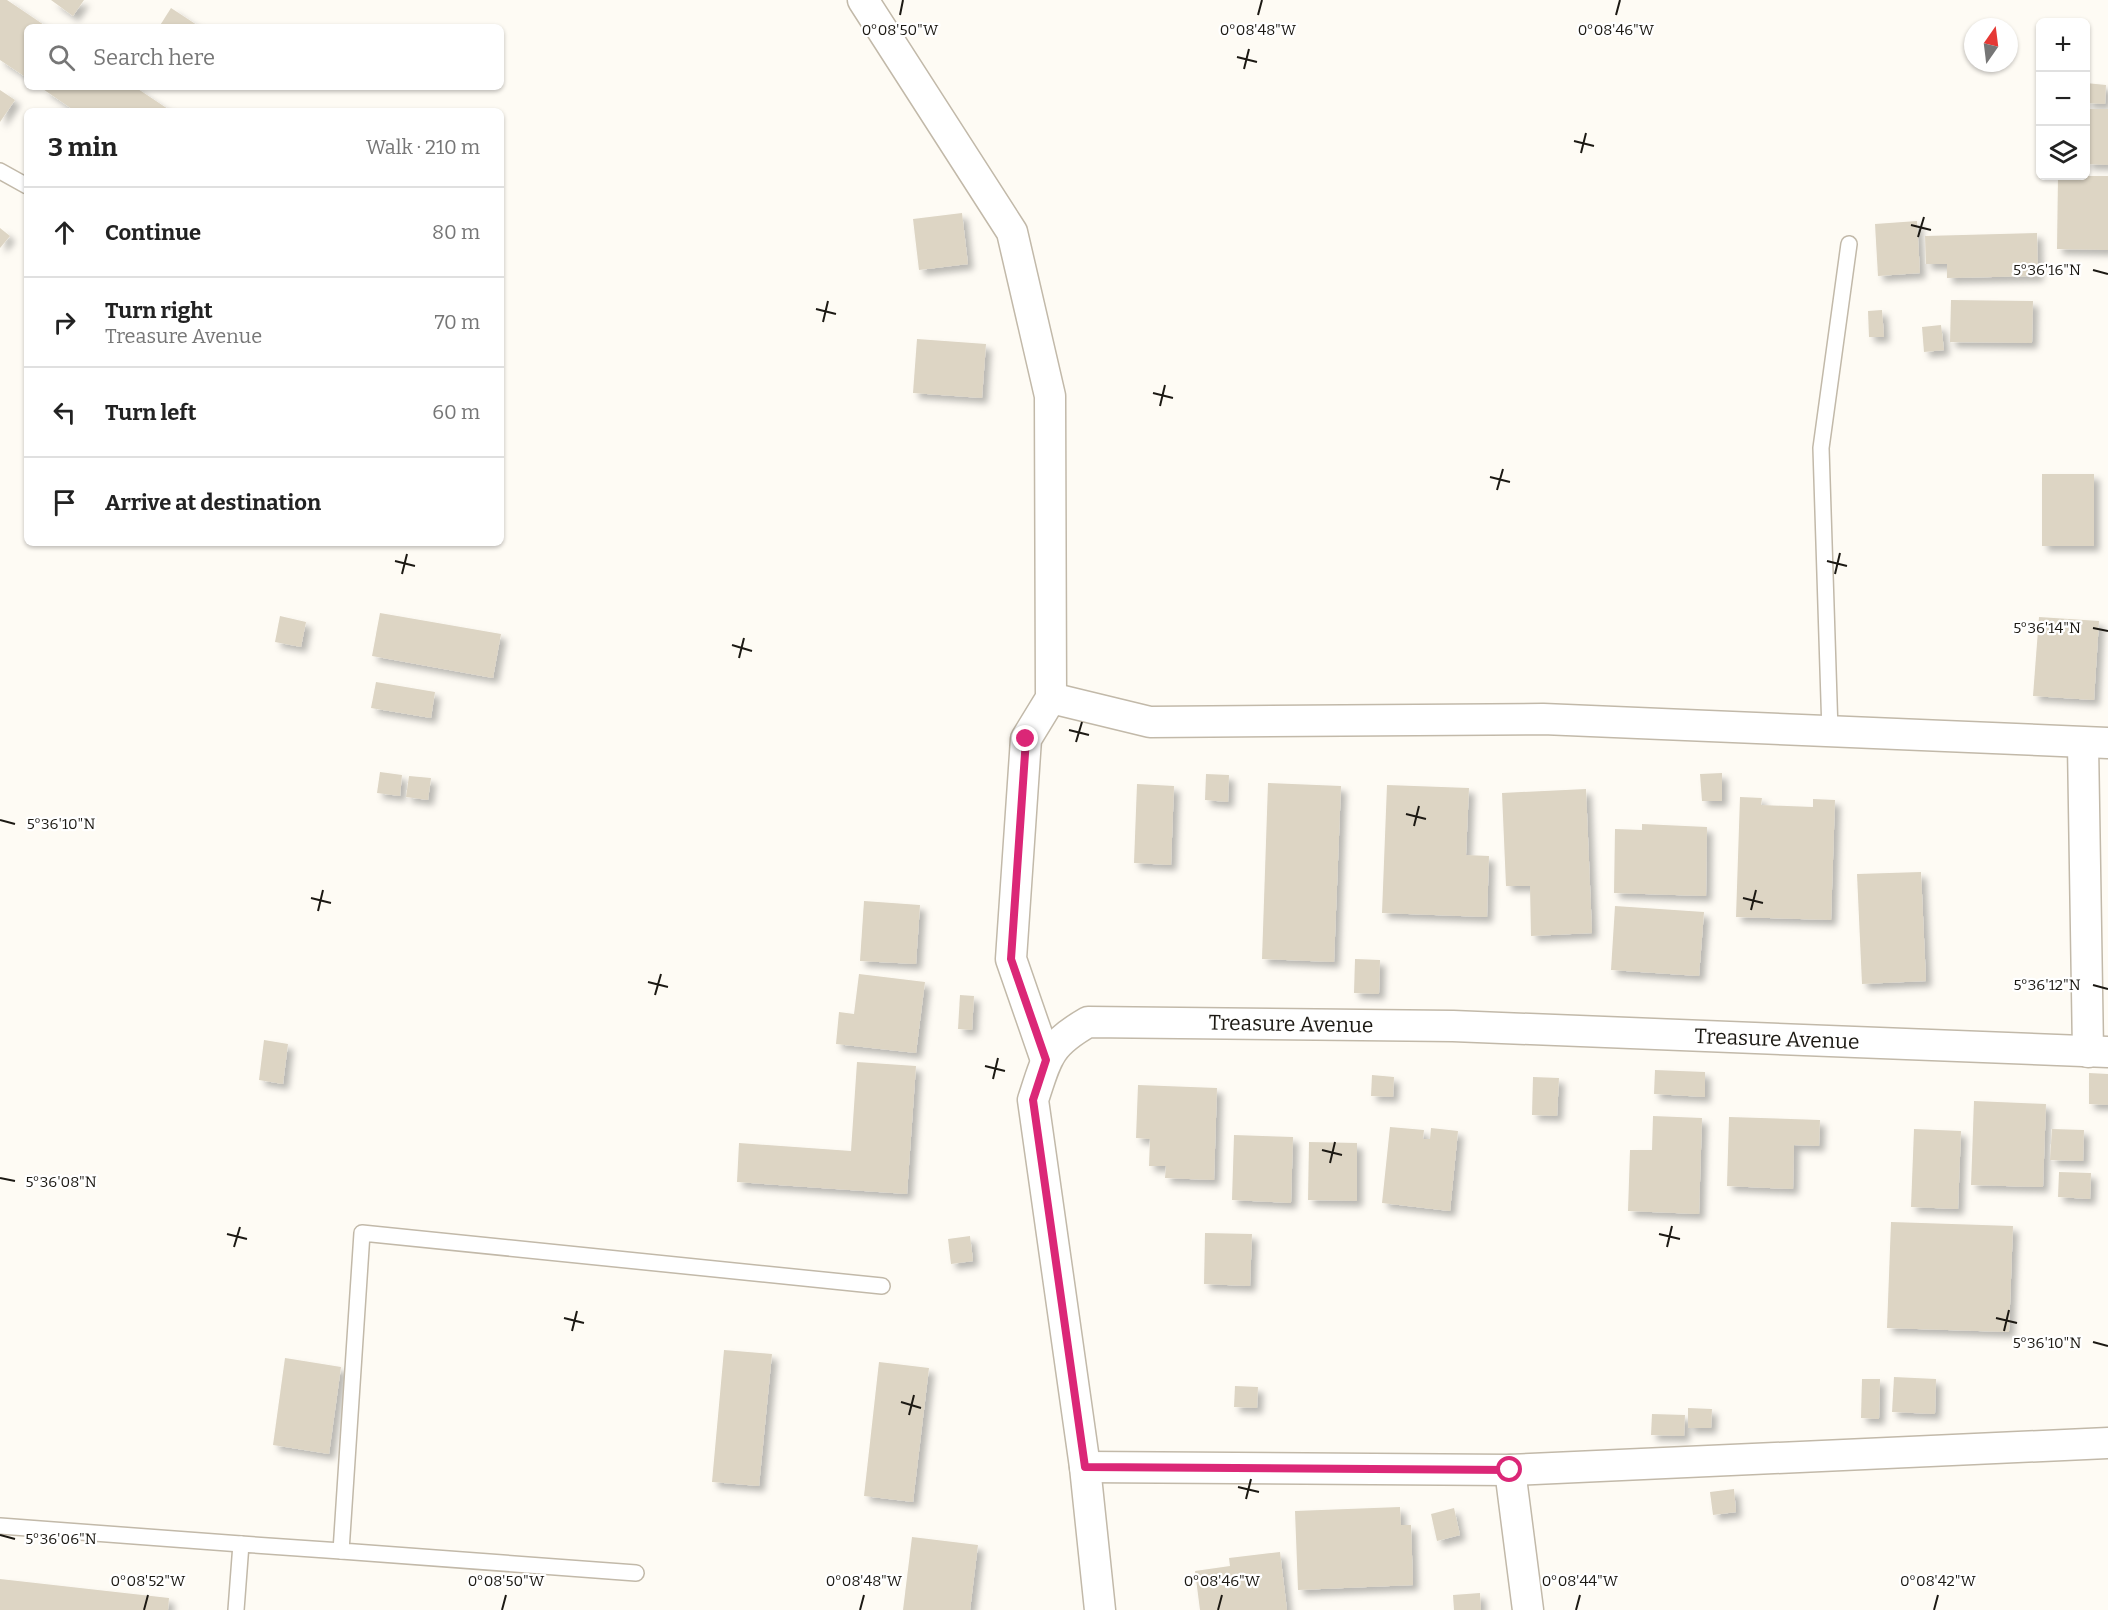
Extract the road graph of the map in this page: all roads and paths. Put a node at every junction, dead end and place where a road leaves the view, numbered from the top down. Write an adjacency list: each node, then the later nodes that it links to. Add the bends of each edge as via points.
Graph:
1 (862, 0): 5 (street, via 1012,232 1050,396)
2 (0, 171): 3 (lane)
3 (24, 184)
4 (1849, 244): 6 (lane, via 1821,448)
5 (1051, 698): 6 (street, via 1150,722 1543,719); 9 (street, via 1026,739 1011,959)
6 (1830, 732): 7 (street)
7 (2096, 743): 8 (street)
8 (2098, 1052): 9 (street, Treasure Avenue, via 1453,1026 1089,1022 1063,1036)
9 (1046, 1060): 12 (street, Treasure Avenue, via 1033,1100)
10 (882, 1286): 16 (lane, via 362,1233)
11 (2108, 1443): 13 (street)
12 (1085, 1467): 13 (street); 19 (street, Treasure Avenue)
13 (1510, 1470): 20 (street)
14 (0, 1526): 15 (lane)
15 (241, 1544): 16 (lane); 18 (lane)
16 (341, 1551): 17 (lane)
17 (636, 1573)
18 (236, 1610)
19 (1100, 1610)
20 (1528, 1610)

